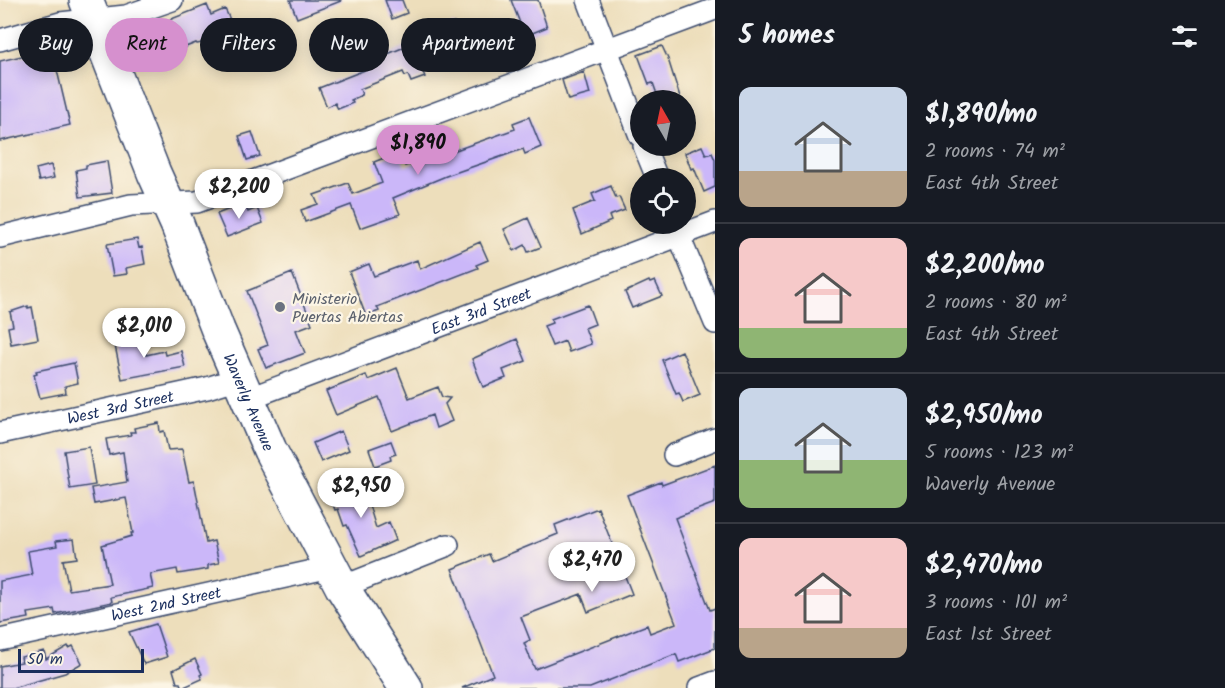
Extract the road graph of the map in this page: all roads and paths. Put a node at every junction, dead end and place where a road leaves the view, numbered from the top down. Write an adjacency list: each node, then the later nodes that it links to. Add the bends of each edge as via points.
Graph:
1 (172, 0): 4 (street, via 126,16)
2 (588, 0): 6 (street)
3 (715, 9): 6 (street)
4 (89, 10): 5 (street, via 60,23); 8 (main road, Waverly Avenue)
5 (0, 40)
6 (608, 49): 7 (street); 8 (street, via 197,202)
7 (630, 109)
8 (167, 203): 13 (street, via 131,205); 15 (main road, Waverly Avenue)
9 (715, 222): 10 (street, East 3rd Street)
10 (696, 226)
11 (665, 234): 15 (street, East 3rd Street)
12 (678, 234): 14 (street)
13 (0, 237)
14 (715, 323)
15 (243, 388): 16 (street, West 3rd Street, via 207,388); 20 (main road, Waverly Avenue, via 270,450)
16 (0, 433)
17 (715, 439): 18 (street)
18 (674, 455)
19 (448, 545): 20 (street, West 2nd Street)
20 (337, 577): 21 (street, West 2nd Street); 23 (main road, Waverly Avenue)
21 (0, 640)
22 (715, 681): 24 (street)
23 (406, 688)
24 (699, 688)

